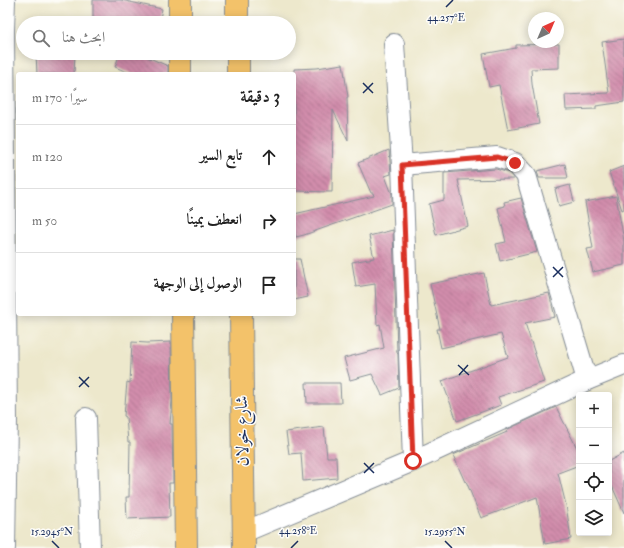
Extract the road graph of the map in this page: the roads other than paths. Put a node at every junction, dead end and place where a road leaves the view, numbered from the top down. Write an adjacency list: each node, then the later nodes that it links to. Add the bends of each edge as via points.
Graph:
1 (5, 0): 6 (street)
2 (180, 0): 4 (main road)
3 (237, 0): 5 (main road)
4 (180, 16)
5 (237, 16)
6 (2, 30): 18 (street)
7 (394, 44): 12 (street)
8 (180, 60): 10 (main road)
9 (238, 60): 11 (main road)
10 (180, 72)
11 (238, 72)
12 (402, 165): 16 (street, via 497,157 515,163 526,174); 19 (street)
13 (183, 316): 23 (main road)
14 (241, 316): 20 (main road, شارع خولان)
15 (624, 365): 16 (street)
16 (587, 380): 19 (street)
17 (86, 418): 22 (street)
18 (3, 419): 21 (street)
19 (413, 461): 20 (street)
20 (244, 540)
21 (5, 548)
22 (90, 548)
23 (186, 548)

